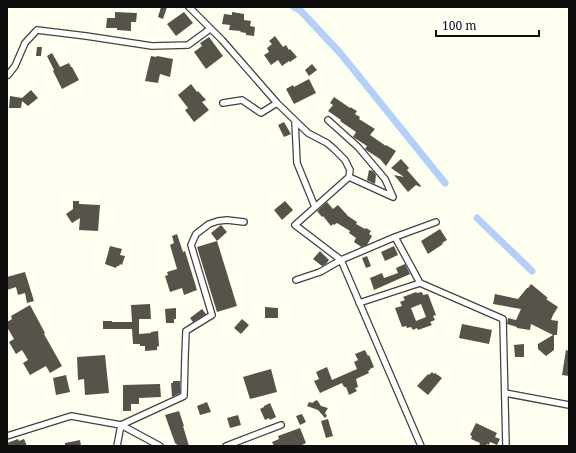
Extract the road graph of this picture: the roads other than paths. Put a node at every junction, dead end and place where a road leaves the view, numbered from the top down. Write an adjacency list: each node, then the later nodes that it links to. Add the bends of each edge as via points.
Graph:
1 (189, 7): 2 (street)
2 (210, 29): 3 (street, via 188,45 152,46 37,30 25,43); 5 (street)
3 (8, 75)
4 (224, 103): 5 (street, via 242,100 261,113)
5 (277, 103): 7 (street)
6 (328, 120): 8 (street, via 358,147 386,179 393,197)
7 (295, 121): 8 (street, via 308,133 327,143 345,160 350,170); 9 (street, via 297,163)
8 (349, 177): 9 (street)
9 (315, 207): 13 (street, via 295,225)
10 (244, 222): 19 (street, via 226,220 209,224 196,234 191,245 212,315 186,330 184,396)
11 (436, 222): 12 (street)
12 (395, 237): 13 (street); 15 (street)
13 (341, 260): 14 (street, via 320,272); 16 (street)
14 (296, 280)
15 (420, 283): 16 (street); 17 (street, via 503,319)
16 (359, 304): 25 (street)
17 (505, 393): 18 (street); 26 (street)
18 (569, 405)
19 (121, 425): 21 (street, via 71,416); 22 (street); 23 (street)
20 (281, 425): 24 (street)
21 (7, 436)
22 (117, 446)
23 (160, 446)
24 (226, 446)
25 (421, 446)
26 (506, 446)

